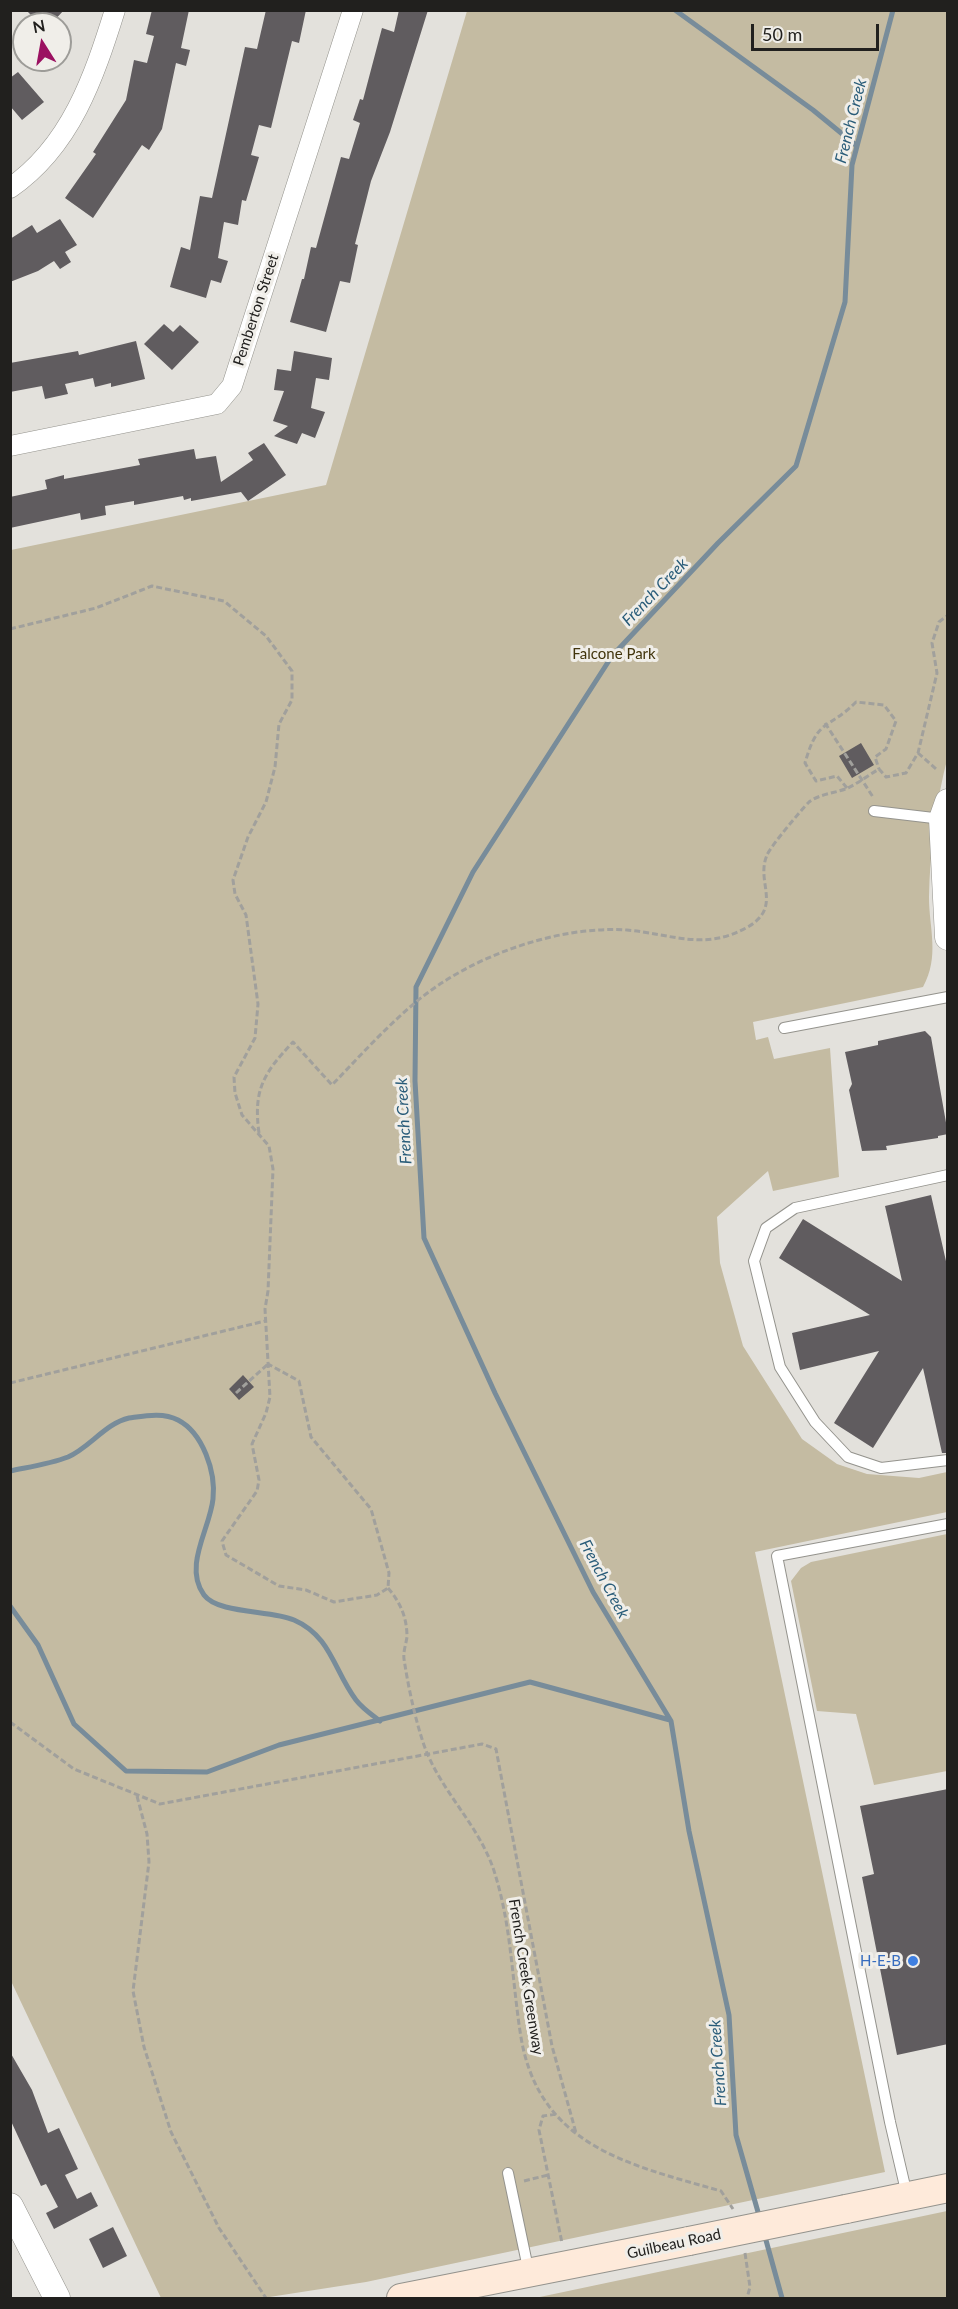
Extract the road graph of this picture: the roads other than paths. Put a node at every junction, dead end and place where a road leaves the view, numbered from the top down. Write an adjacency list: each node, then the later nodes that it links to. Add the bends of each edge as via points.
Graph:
1 (115, 10): 3 (street, via 77,112 46,155)
2 (353, 10): 4 (street, Pemberton Street, via 232,386 217,404)
3 (13, 182)
4 (10, 446)
5 (874, 811): 6 (lane)
6 (946, 814): 7 (street)
7 (948, 937)
8 (948, 997): 9 (lane)
9 (784, 1028)
10 (948, 1175): 11 (lane, via 795,1208 766,1228 754,1261 780,1367 814,1422 848,1457 881,1468)
11 (948, 1460)
12 (948, 1524): 15 (lane, via 777,1556)
13 (509, 2178): 17 (lane)
14 (948, 2188): 15 (main road, Guilbeau Road)
15 (907, 2196): 17 (main road, Guilbeau Road, bridge)
16 (10, 2206): 18 (street)
17 (529, 2273): 19 (main road, Guilbeau Road)
18 (57, 2298)
19 (401, 2298)

